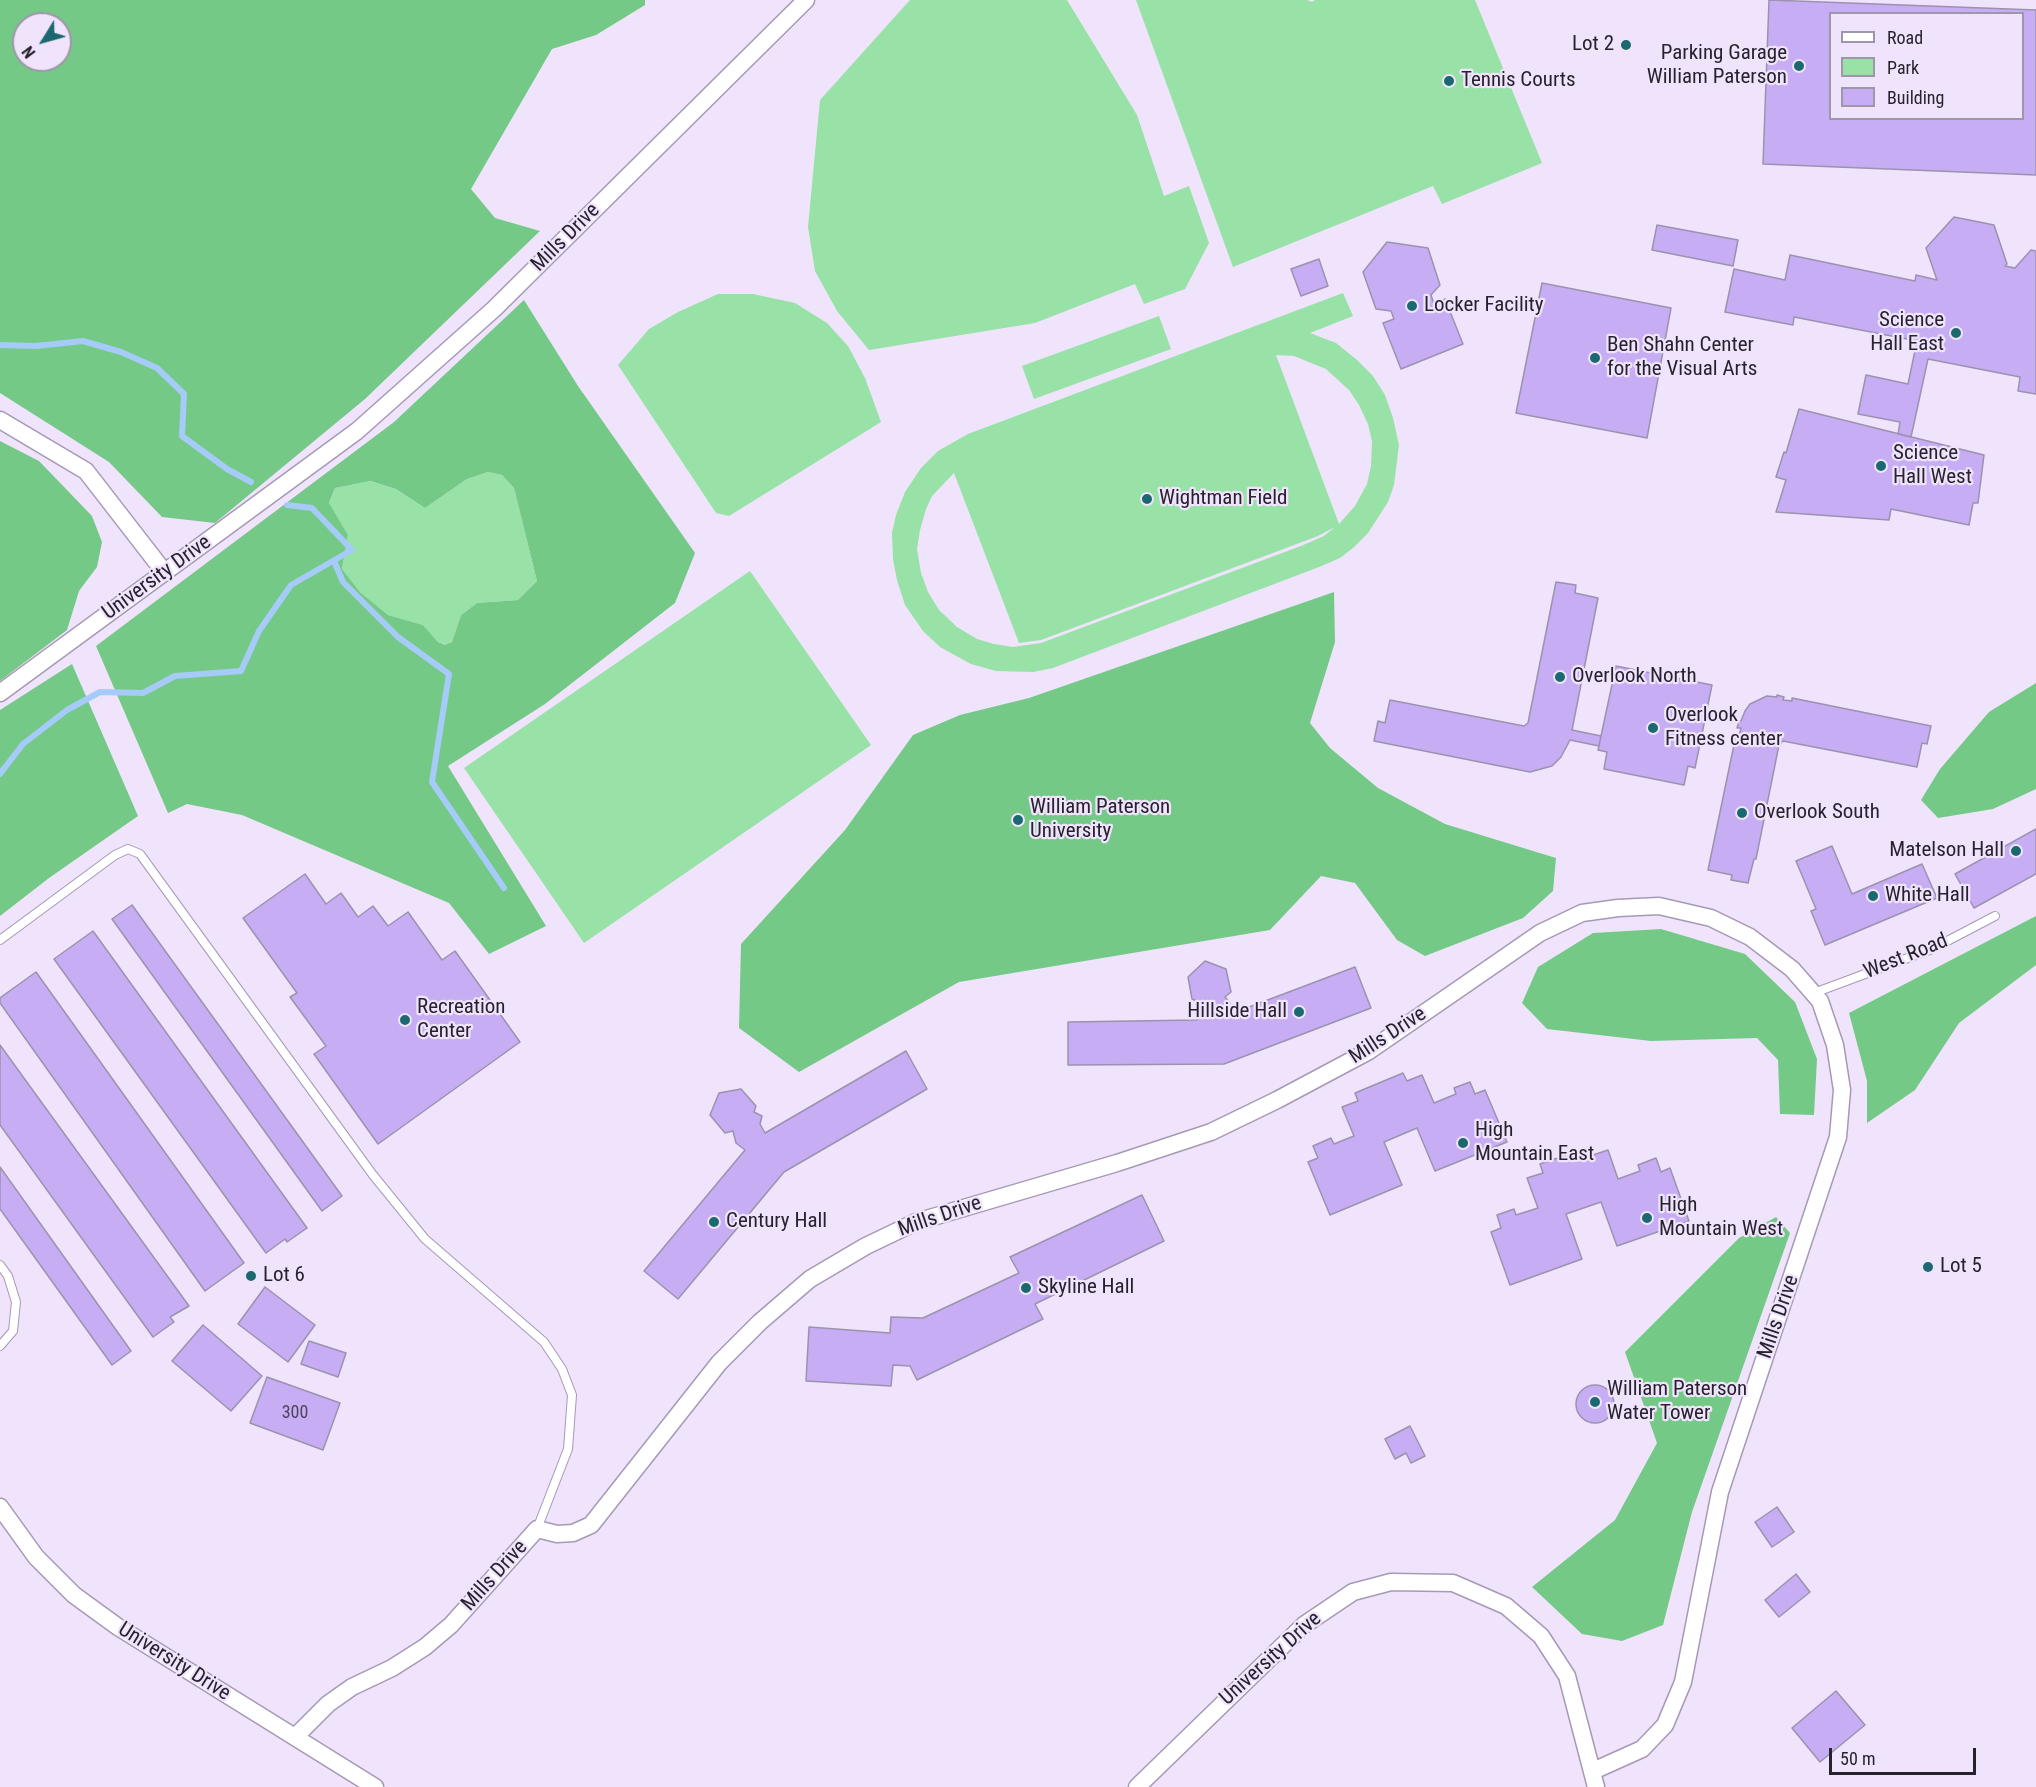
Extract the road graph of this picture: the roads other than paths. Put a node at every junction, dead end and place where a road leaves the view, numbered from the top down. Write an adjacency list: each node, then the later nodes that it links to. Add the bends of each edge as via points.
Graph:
1 (806, 0): 3 (street, Mills Drive, via 494,309 357,431)
2 (0, 420): 4 (street, via 86,471)
3 (314, 464): 4 (street, University Drive)
4 (165, 573): 5 (street, University Drive)
5 (0, 693)
6 (1995, 916): 8 (lane, West Road, via 1932,949)
7 (0, 940): 12 (lane, via 115,855 128,849 140,854 373,1175 424,1239 544,1342 562,1369 572,1395 568,1449)
8 (1814, 993): 12 (street, Mills Drive, via 1792,969 1750,936 1711,918 1659,906 1582,914 1540,933 1369,1051 1211,1132 916,1222 819,1273 760,1322 719,1363 591,1525 573,1533); 14 (street, Mills Drive, via 1837,1056 1842,1090 1838,1137 1720,1492 1683,1682 1665,1725 1642,1749)
9 (0, 1265): 10 (lane, via 16,1302 13,1331)
10 (0, 1346)
11 (0, 1507): 13 (street, University Drive, via 36,1557 74,1594 118,1627)
12 (537, 1529): 13 (street, Mills Drive, via 451,1625 425,1647 327,1704)
13 (295, 1737): 15 (street, University Drive)
14 (1595, 1779): 16 (street, University Drive, via 1567,1676 1541,1636 1506,1606 1453,1583 1391,1582 1353,1592 1304,1625)
15 (375, 1787)
16 (1137, 1787)

